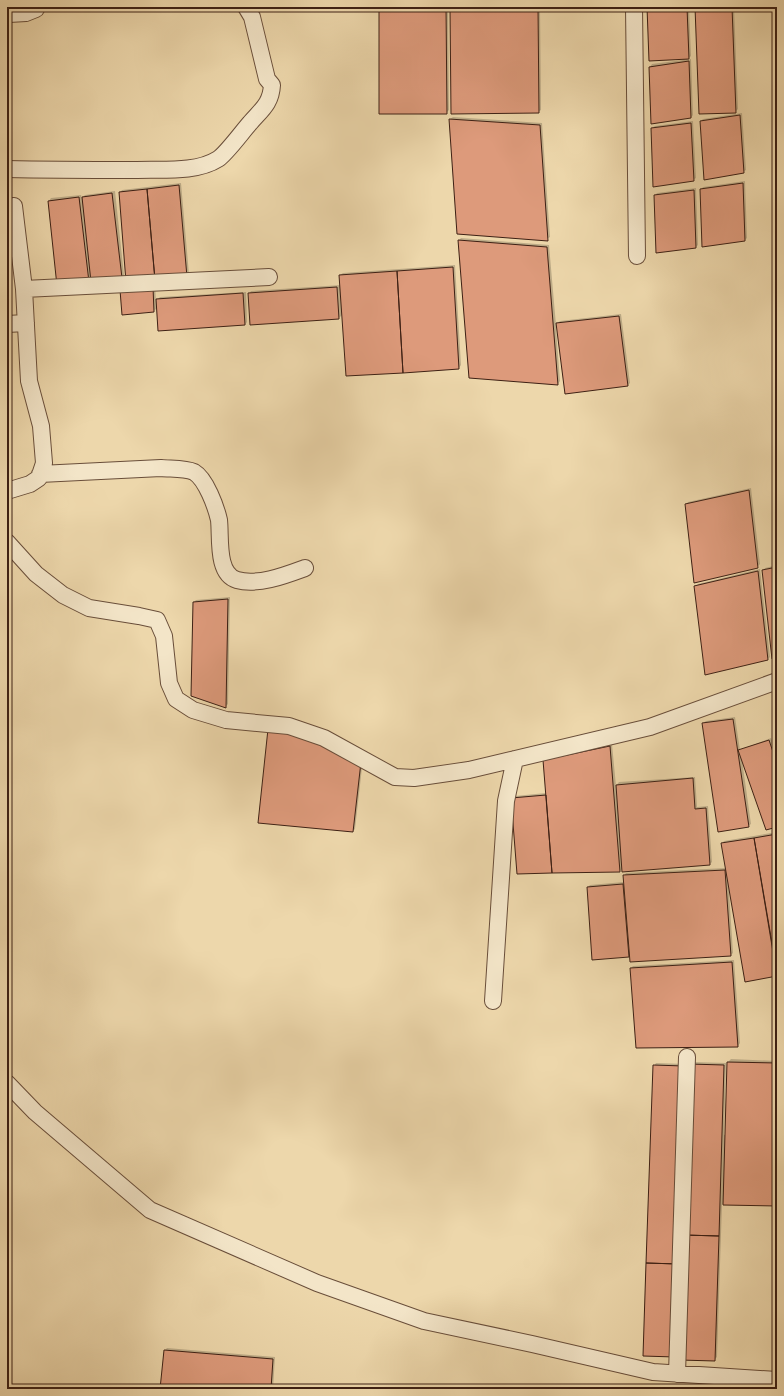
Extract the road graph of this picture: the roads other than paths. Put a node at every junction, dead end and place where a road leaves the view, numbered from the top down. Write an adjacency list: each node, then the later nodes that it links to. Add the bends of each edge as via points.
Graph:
1 (246, 7): 5 (street, via 252,17 266,79 272,85 272,94 264,108 219,159 198,167 175,169)
2 (634, 7): 7 (street)
3 (36, 9): 4 (street, via 26,13)
4 (7, 12)
5 (7, 169)
6 (14, 206): 9 (street)
7 (637, 256)
8 (269, 277): 9 (street)
9 (24, 289): 10 (street)
10 (26, 322): 11 (street); 12 (street, via 29,381 42,426 44,464)
11 (7, 324)
12 (40, 474): 13 (street, via 39,478 30,484); 15 (street, via 161,468 193,472 200,477 209,492 218,519 222,560 229,576 236,580 254,581 274,578)
13 (7, 491)
14 (7, 542): 17 (street, via 36,574 63,595 89,608 157,620 164,636 169,683 176,699 193,710 226,720 289,726 324,738 395,777 414,778 469,770)
15 (305, 568)
16 (777, 682): 17 (street, via 650,727)
17 (515, 759): 18 (street, via 506,801)
18 (494, 1001)
19 (687, 1057): 21 (street)
20 (7, 1083): 21 (street, via 35,1112 150,1210 317,1283 424,1321 652,1372)
21 (677, 1374): 22 (street)
22 (777, 1380)

